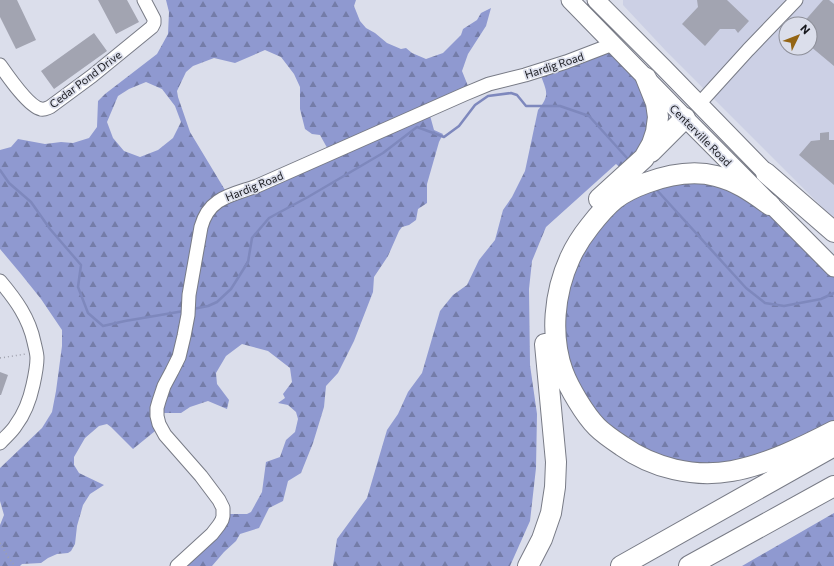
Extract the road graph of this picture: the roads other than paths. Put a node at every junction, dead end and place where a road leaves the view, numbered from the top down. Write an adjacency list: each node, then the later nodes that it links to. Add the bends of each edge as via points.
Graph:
1 (144, 0): 7 (street, Cedar Pond Drive, via 154,19 152,27 50,107 42,110 30,103)
2 (570, 0): 5 (main road, Centerville Road)
3 (796, 0): 9 (street)
4 (600, 1): 5 (street); 9 (main road, Centerville Road)
5 (588, 18): 6 (main road, Centerville Road)
6 (613, 44): 8 (main road, Centerville Road); 23 (street, Hardig Road, via 566,62 489,84 257,186 236,192 210,208 203,220 194,262 184,336 178,358 161,394 157,416 162,431 210,487 221,503 223,512 222,520 212,534)
7 (0, 65)
8 (646, 78): 10 (main road, Centerville Road); 11 (highway, via 656,103 658,117 652,144)
9 (699, 104): 10 (main road); 12 (main road, Centerville Road)
10 (685, 118): 11 (highway); 13 (main road, Centerville Road)
11 (644, 158): 24 (highway, via 576,222 551,272 543,318 556,462 555,487 551,513 542,539)
12 (766, 173): 14 (highway); 15 (main road, Centerville Road)
13 (770, 204): 16 (main road, Centerville Road); 18 (highway, via 730,180 696,173 677,174 655,180 635,187 615,199 581,238 570,257 560,284 555,333 563,372 584,410 596,426 609,437 645,459 683,471 716,473 748,468)
14 (834, 232)
15 (834, 244)
16 (834, 268)
17 (0, 281): 19 (street, via 23,312 30,327 36,354 31,395 17,424)
18 (834, 432)
19 (0, 443)
20 (834, 446): 25 (highway)
21 (834, 486): 22 (highway)
22 (786, 512): 26 (highway); 27 (highway, via 752,545)
23 (176, 566)
24 (528, 566)
25 (621, 566)
26 (689, 566)
27 (716, 566)

